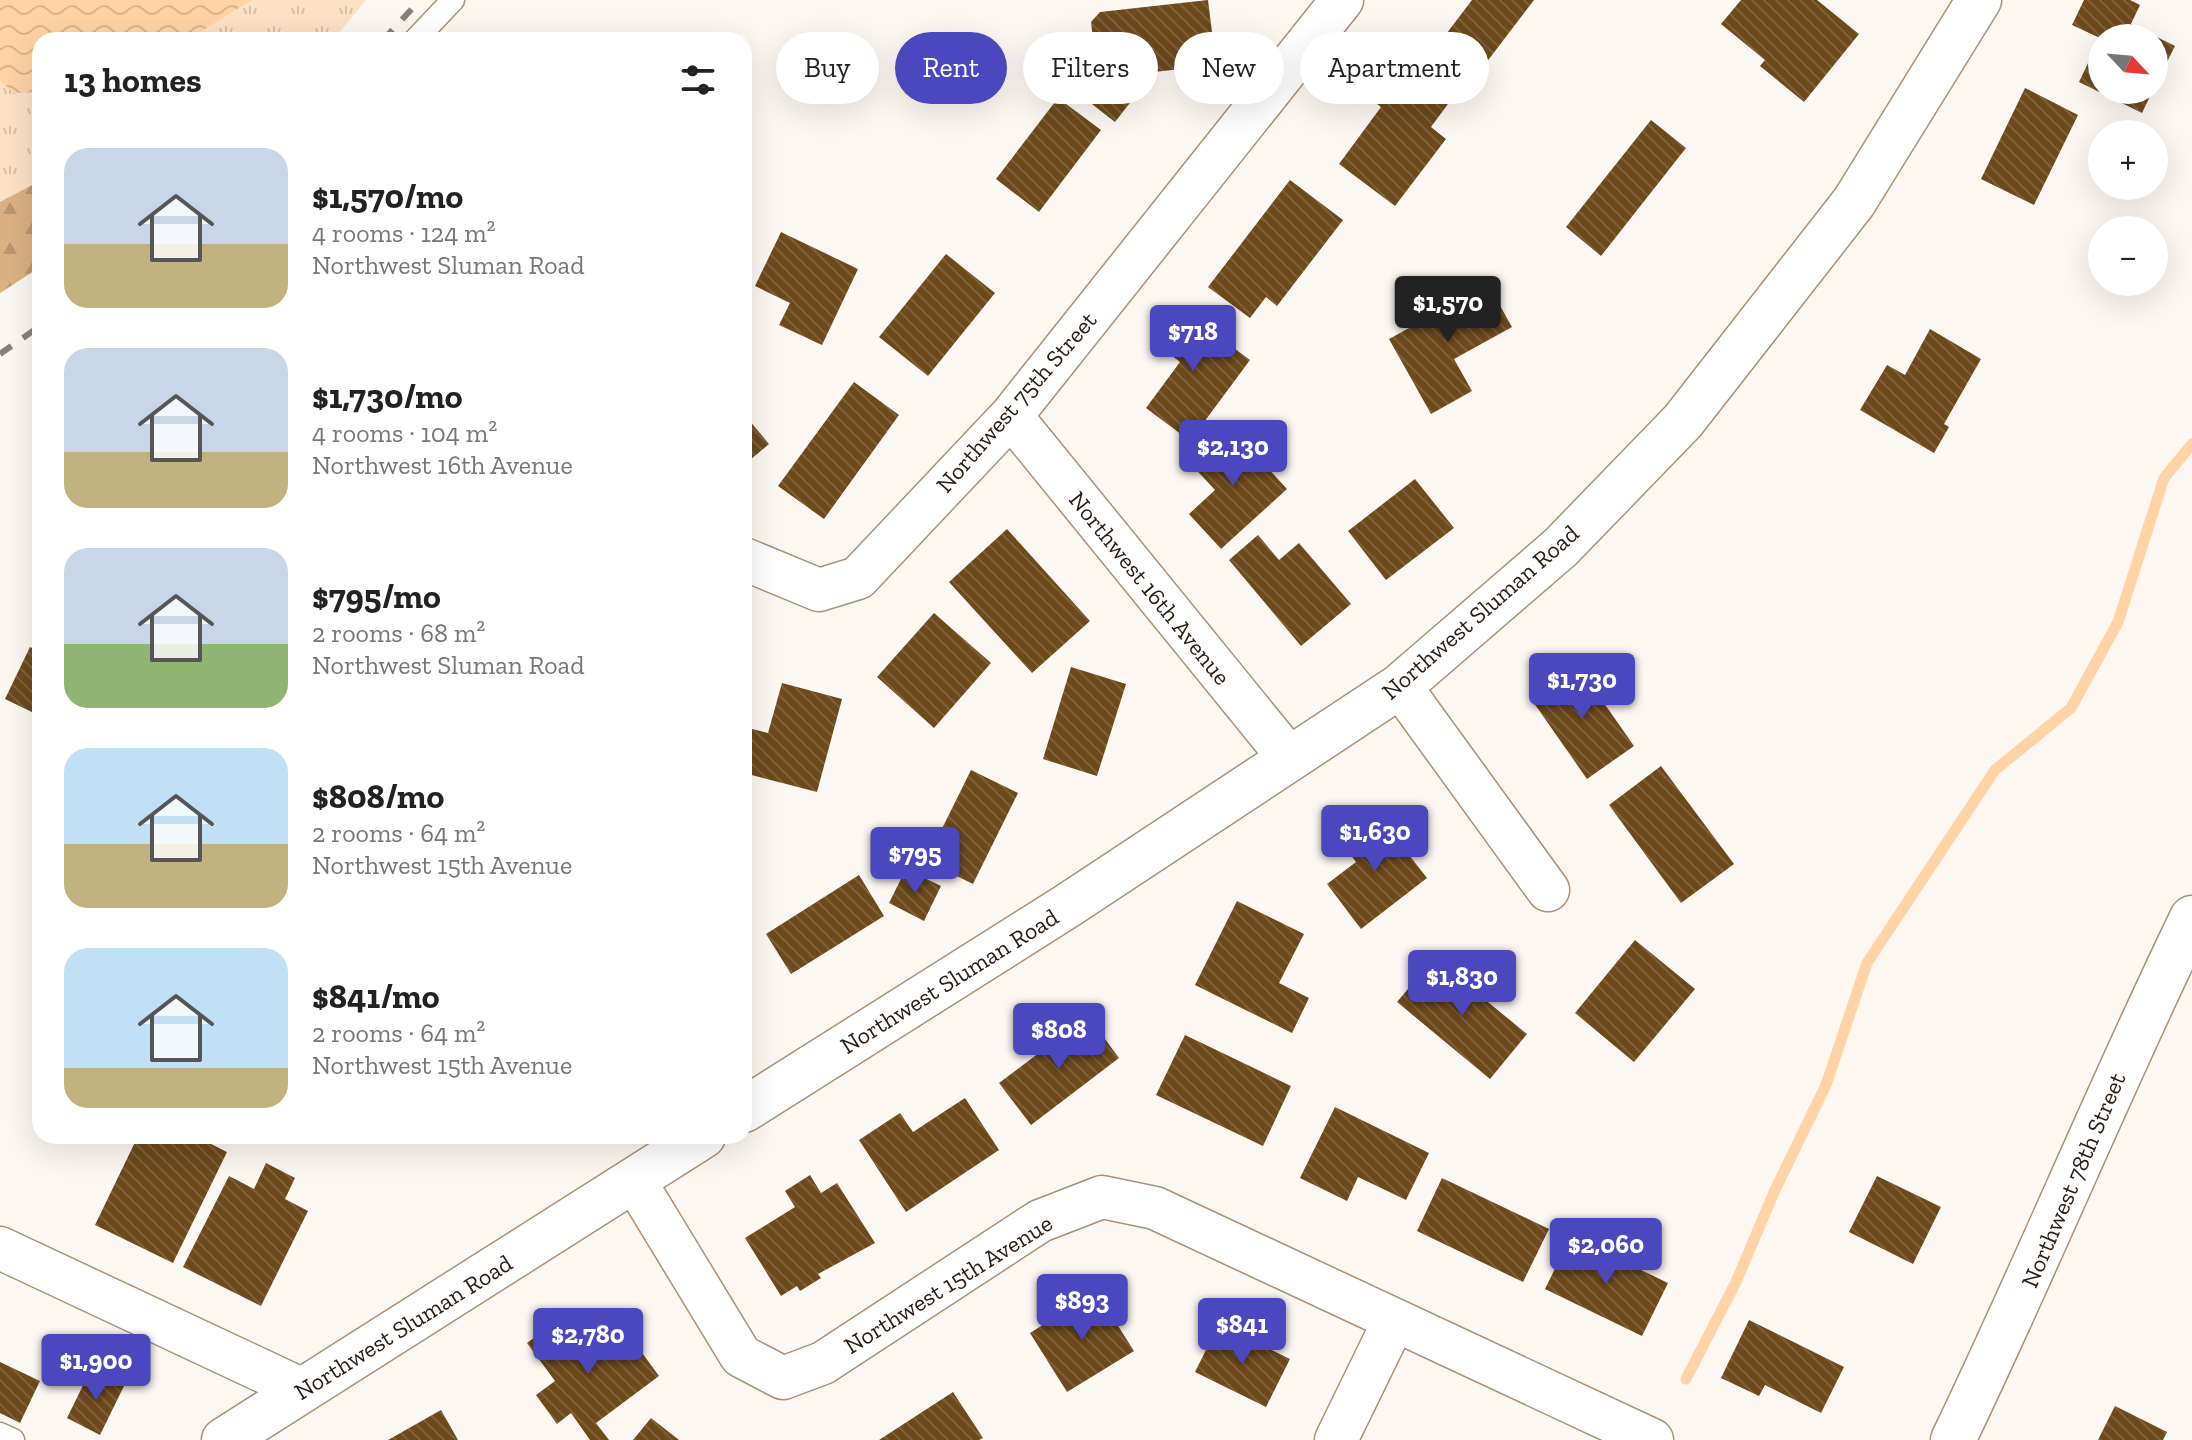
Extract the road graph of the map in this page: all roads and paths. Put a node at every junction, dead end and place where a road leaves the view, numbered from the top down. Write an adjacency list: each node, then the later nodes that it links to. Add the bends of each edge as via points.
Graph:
1 (453, 0): 4 (lane)
2 (1342, 0): 5 (street, Northwest 75th Street)
3 (1979, 0): 7 (street, Northwest Sluman Road, via 1854,202 1683,421 1561,547)
4 (423, 32)
5 (1011, 416): 6 (street, Northwest 75th Street, via 858,578 819,590); 8 (street, Northwest 16th Avenue)
6 (752, 562)
7 (1400, 686): 8 (street, Northwest Sluman Road); 9 (street)
8 (1290, 759): 11 (street, Northwest Sluman Road, via 1054,915)
9 (1548, 890)
10 (2192, 918): 22 (street, Northwest 78th Street, via 2028,1286)
11 (752, 1096)
12 (690, 1144): 13 (street, Northwest Sluman Road)
13 (634, 1180): 15 (street, Northwest 15th Avenue, via 741,1356 783,1378 823,1363 1040,1221 1102,1197 1155,1208); 16 (street, Northwest Sluman Road)
14 (0, 1248): 16 (street)
15 (1394, 1321): 20 (street); 21 (street, Northwest 15th Avenue)
16 (303, 1390): 19 (street, Northwest Sluman Road)
17 (0, 1434): 18 (lane)
18 (13, 1440)
19 (224, 1440)
20 (1336, 1440)
21 (1652, 1440)
22 (1953, 1440)

